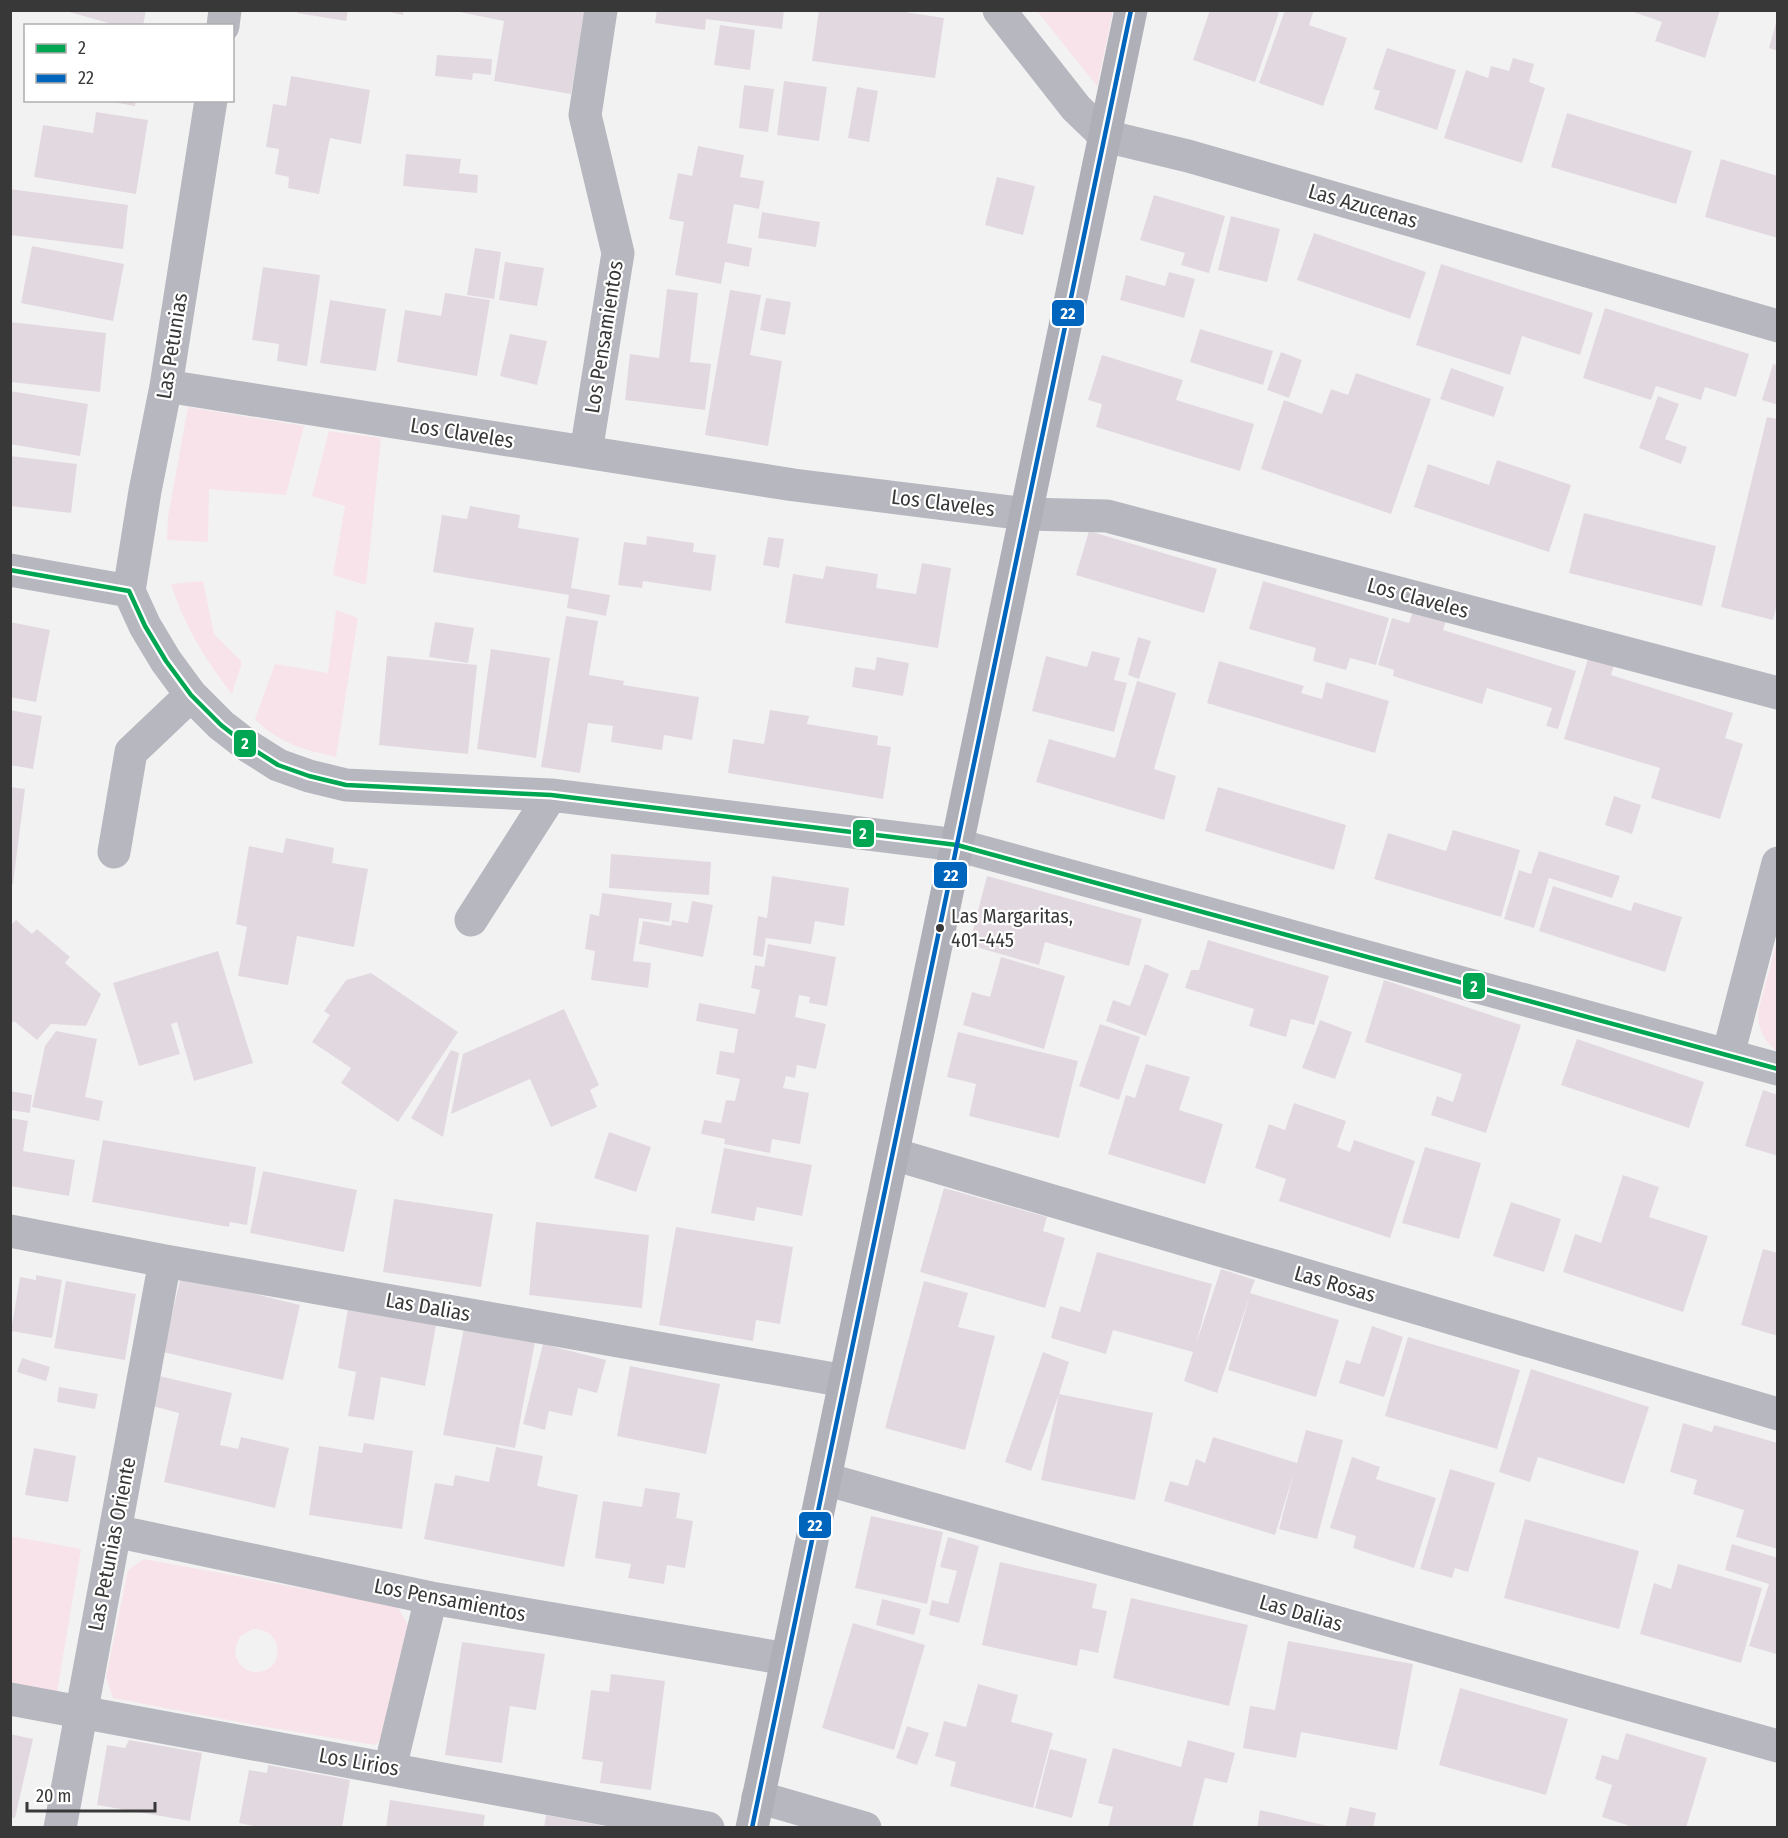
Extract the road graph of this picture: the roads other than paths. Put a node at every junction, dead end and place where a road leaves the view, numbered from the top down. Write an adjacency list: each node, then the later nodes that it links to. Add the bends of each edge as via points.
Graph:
1 (602, 10): 8 (street, Los Pensamientos, via 585,115 618,252)
2 (999, 10): 5 (street, via 1076,108)
3 (1131, 10): 5 (main road)
4 (211, 102): 7 (street, Las Petunias)
5 (1105, 136): 6 (street, Las Azucenas, via 1188,156); 9 (main road)
6 (1778, 326)
7 (166, 386): 8 (street, Los Claveles); 11 (street, Las Petunias)
8 (586, 452): 9 (street, Los Claveles, via 794,485)
9 (1026, 514): 12 (street, Los Claveles, via 1107,516); 15 (main road)
10 (10, 570): 11 (street)
11 (129, 591): 13 (street, via 145,626)
12 (1778, 693)
13 (191, 695): 14 (street, via 220,725 248,746 278,765 309,776 346,785); 16 (street, via 131,752)
14 (551, 795): 15 (street); 18 (street)
15 (957, 845): 19 (street); 21 (main road)
16 (114, 852)
17 (1778, 863): 19 (street)
18 (471, 920)
19 (1728, 1055): 20 (street)
20 (1778, 1069)
21 (892, 1154): 24 (main road); 25 (street, Las Rosas)
22 (10, 1231): 23 (street, Las Dalias)
23 (165, 1261): 24 (street, Las Dalias); 27 (street, Las Petunias Oriente)
24 (845, 1381): 26 (main road)
25 (1778, 1414)
26 (825, 1479): 29 (main road); 32 (street, Las Dalias)
27 (115, 1532): 28 (street, Los Pensamientos); 31 (street, Las Petunias Oriente)
28 (431, 1599): 29 (street, Los Pensamientos); 33 (street)
29 (787, 1659): 34 (main road)
30 (10, 1699): 31 (street, Los Lirios)
31 (81, 1712): 33 (street, Los Lirios); 35 (street, Las Petunias Oriente)
32 (1778, 1746)
33 (390, 1768): 36 (street, Los Lirios)
34 (755, 1812): 37 (street)
35 (60, 1827)
36 (708, 1827)
37 (865, 1827)

